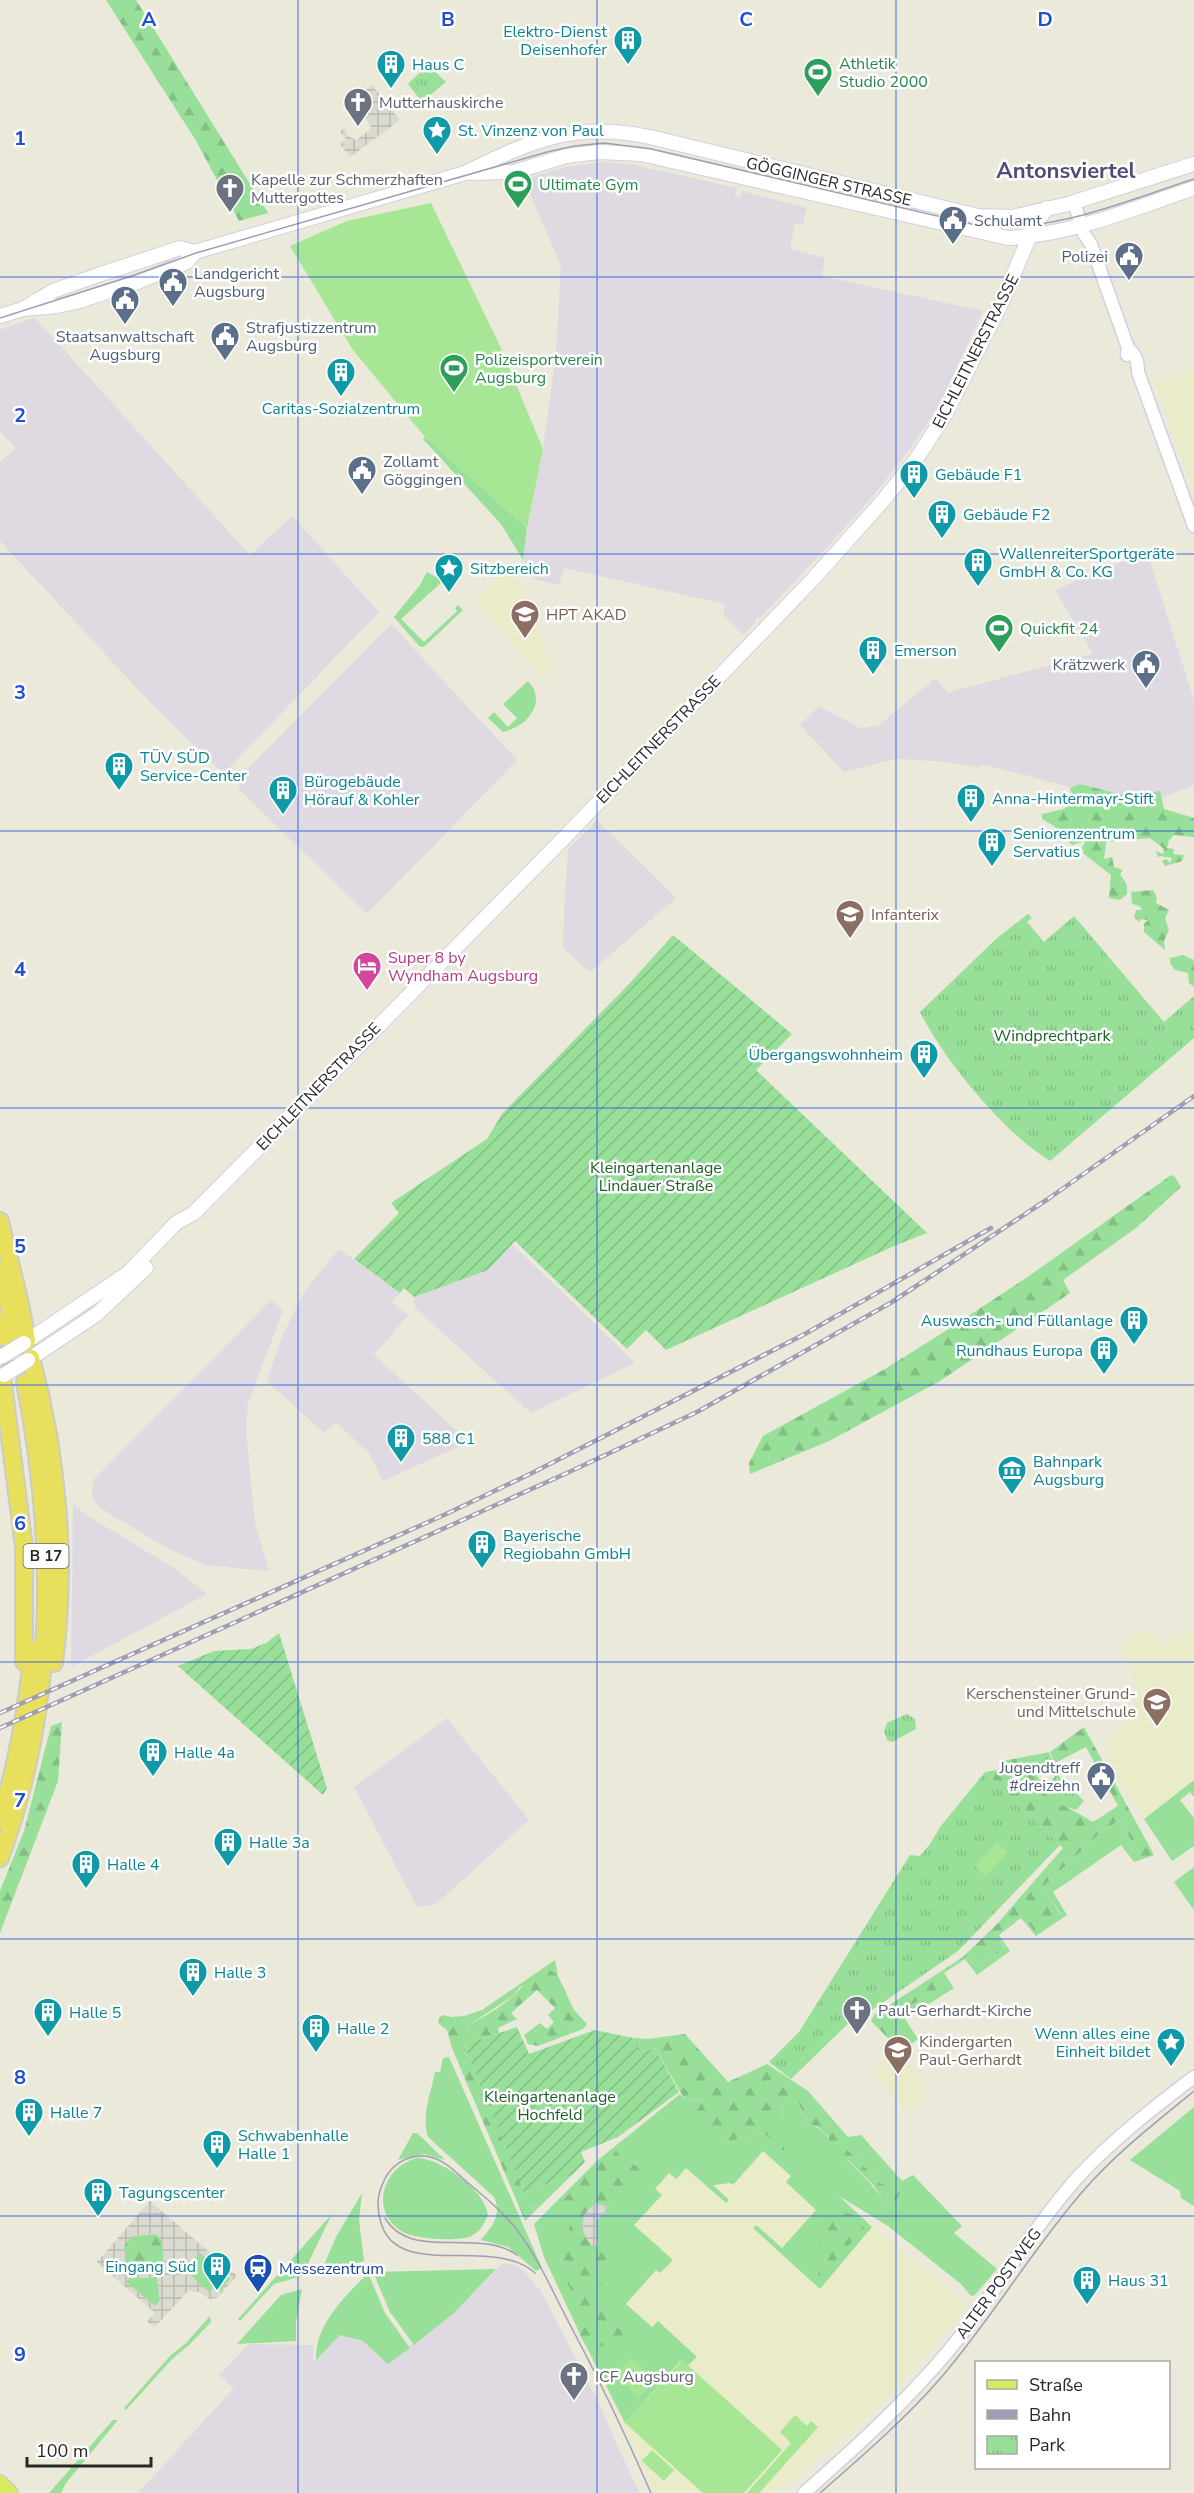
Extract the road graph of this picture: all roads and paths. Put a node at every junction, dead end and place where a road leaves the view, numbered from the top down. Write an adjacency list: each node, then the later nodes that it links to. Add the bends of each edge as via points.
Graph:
1 (1194, 164): 4 (main road, GÖGGINGER STRASSE)
2 (465, 173): 5 (main road, GÖGGINGER STRASSE, via 503,154 559,135 612,130 978,216 1006,218); 7 (main road, GÖGGINGER STRASSE, via 514,172 566,156 599,152 641,153 1004,237); 8 (main road, GÖGGINGER STRASSE, via 195,252 188,262 144,280 57,306)
3 (1194, 188): 6 (main road, GÖGGINGER STRASSE)
4 (1074, 202): 5 (main road, GÖGGINGER STRASSE); 6 (street)
5 (1047, 208): 7 (main road, EICHLEITNERSTRASSE)
6 (1081, 226): 7 (main road, GÖGGINGER STRASSE); 9 (street, via 1128,348 1127,357 1138,372)
7 (1030, 236): 12 (main road, EICHLEITNERSTRASSE, via 997,313 945,415 915,461 814,578 563,839 192,1214 176,1223 128,1273)
8 (0, 316)
9 (1194, 526)
10 (0, 1221): 12 (highway, via 19,1298)
11 (0, 1270): 12 (highway)
12 (18, 1342): 13 (main road, EICHLEITNERSTRASSE, bridge); 14 (highway, via 46,1424 58,1514 60,1584 60,1615 49,1690)
13 (6, 1372): 14 (highway, via 24,1547); 14 (highway, B 17, via 40,1468 46,1556 45,1644)
14 (29, 1730): 15 (highway, B 17); 16 (highway, B 17, via 23,1784)
15 (0, 1819)
16 (0, 1858)
17 (1194, 2077): 20 (street, ALTER POSTWEG, via 1124,2132 1085,2170 929,2374)
18 (0, 2483): 19 (main road)
19 (10, 2493)
20 (804, 2493)

